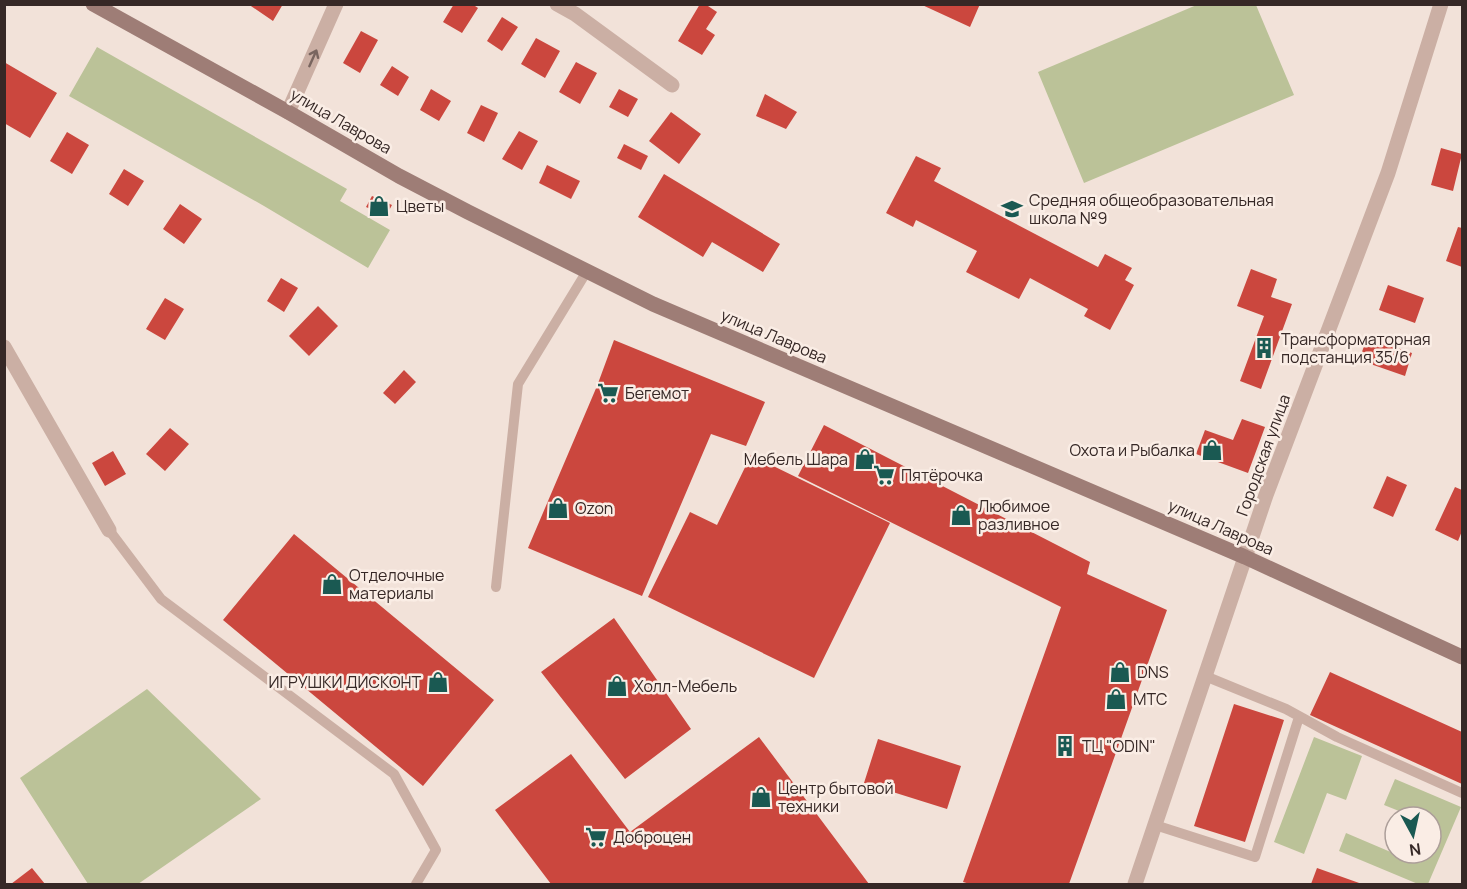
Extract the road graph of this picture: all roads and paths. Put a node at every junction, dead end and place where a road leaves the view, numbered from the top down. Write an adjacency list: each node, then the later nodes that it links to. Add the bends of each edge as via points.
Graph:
1 (93, 4): 7 (main road, улица Лаврова)
2 (336, 4): 7 (street, one-way to 2)
3 (556, 4): 5 (street)
4 (1441, 4): 11 (street, Городская улица, via 1388,173)
5 (578, 9): 6 (street)
6 (672, 85)
7 (288, 112): 8 (main road, улица Лаврова, via 399,176)
8 (587, 271): 11 (main road, улица Лаврова, via 664,308); 12 (lane, via 518,384)
9 (4, 347): 10 (street)
10 (109, 530): 18 (lane, via 161,600 394,774 436,850)
11 (1245, 557): 13 (main road, улица Лаврова); 14 (street, Городская улица)
12 (496, 587)
13 (1462, 657)
14 (1205, 676): 15 (lane); 17 (street, Городская улица)
15 (1299, 717): 16 (lane); 17 (lane, via 1255,857)
16 (1462, 793)
17 (1155, 825): 19 (street, Городская улица)
18 (416, 885)
19 (1135, 885)

